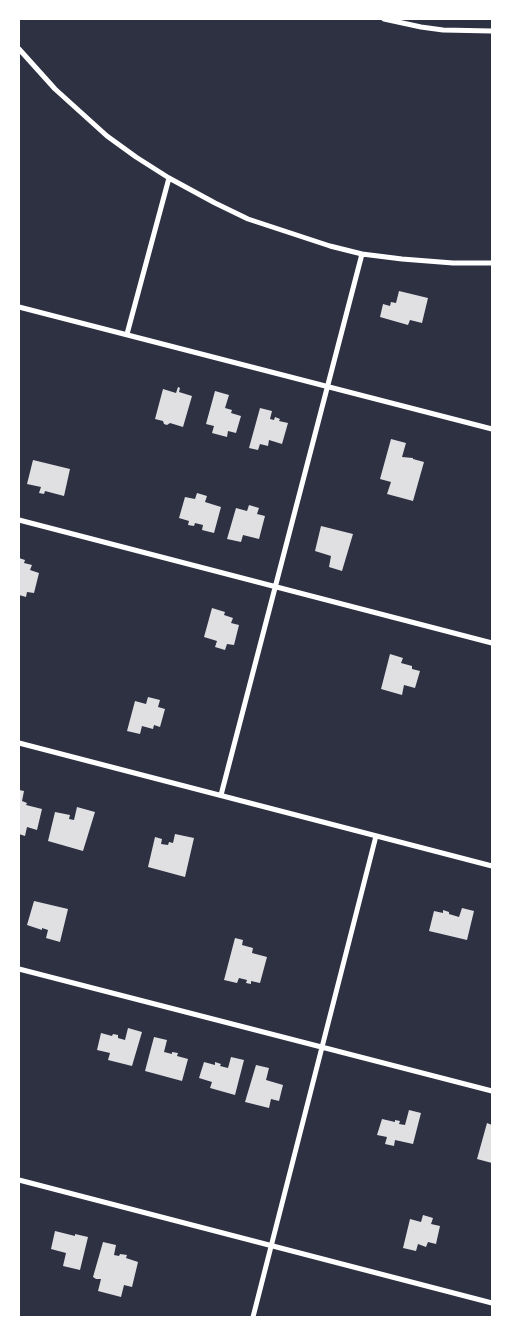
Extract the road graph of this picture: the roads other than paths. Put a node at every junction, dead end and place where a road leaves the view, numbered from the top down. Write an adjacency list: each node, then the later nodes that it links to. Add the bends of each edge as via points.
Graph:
1 (384, 19): 2 (street, via 443,30)
2 (492, 31)
3 (19, 49): 4 (street, via 78,111 107,136)
4 (169, 178): 5 (street, via 215,204 269,227); 8 (street)
5 (362, 254): 6 (street, via 453,264); 9 (street)
6 (492, 263)
7 (19, 307): 8 (street)
8 (127, 334): 9 (street)
9 (328, 387): 10 (street); 12 (street)
10 (492, 430)
11 (19, 520): 12 (street)
12 (276, 587): 13 (street); 15 (street)
13 (492, 643)
14 (19, 743): 15 (street)
15 (221, 795): 16 (street)
16 (376, 836): 17 (street); 19 (street)
17 (492, 866)
18 (19, 969): 19 (street)
19 (322, 1047): 20 (street); 22 (street)
20 (492, 1091)
21 (19, 1180): 22 (street)
22 (271, 1246): 23 (street); 24 (street)
23 (492, 1303)
24 (253, 1317)

